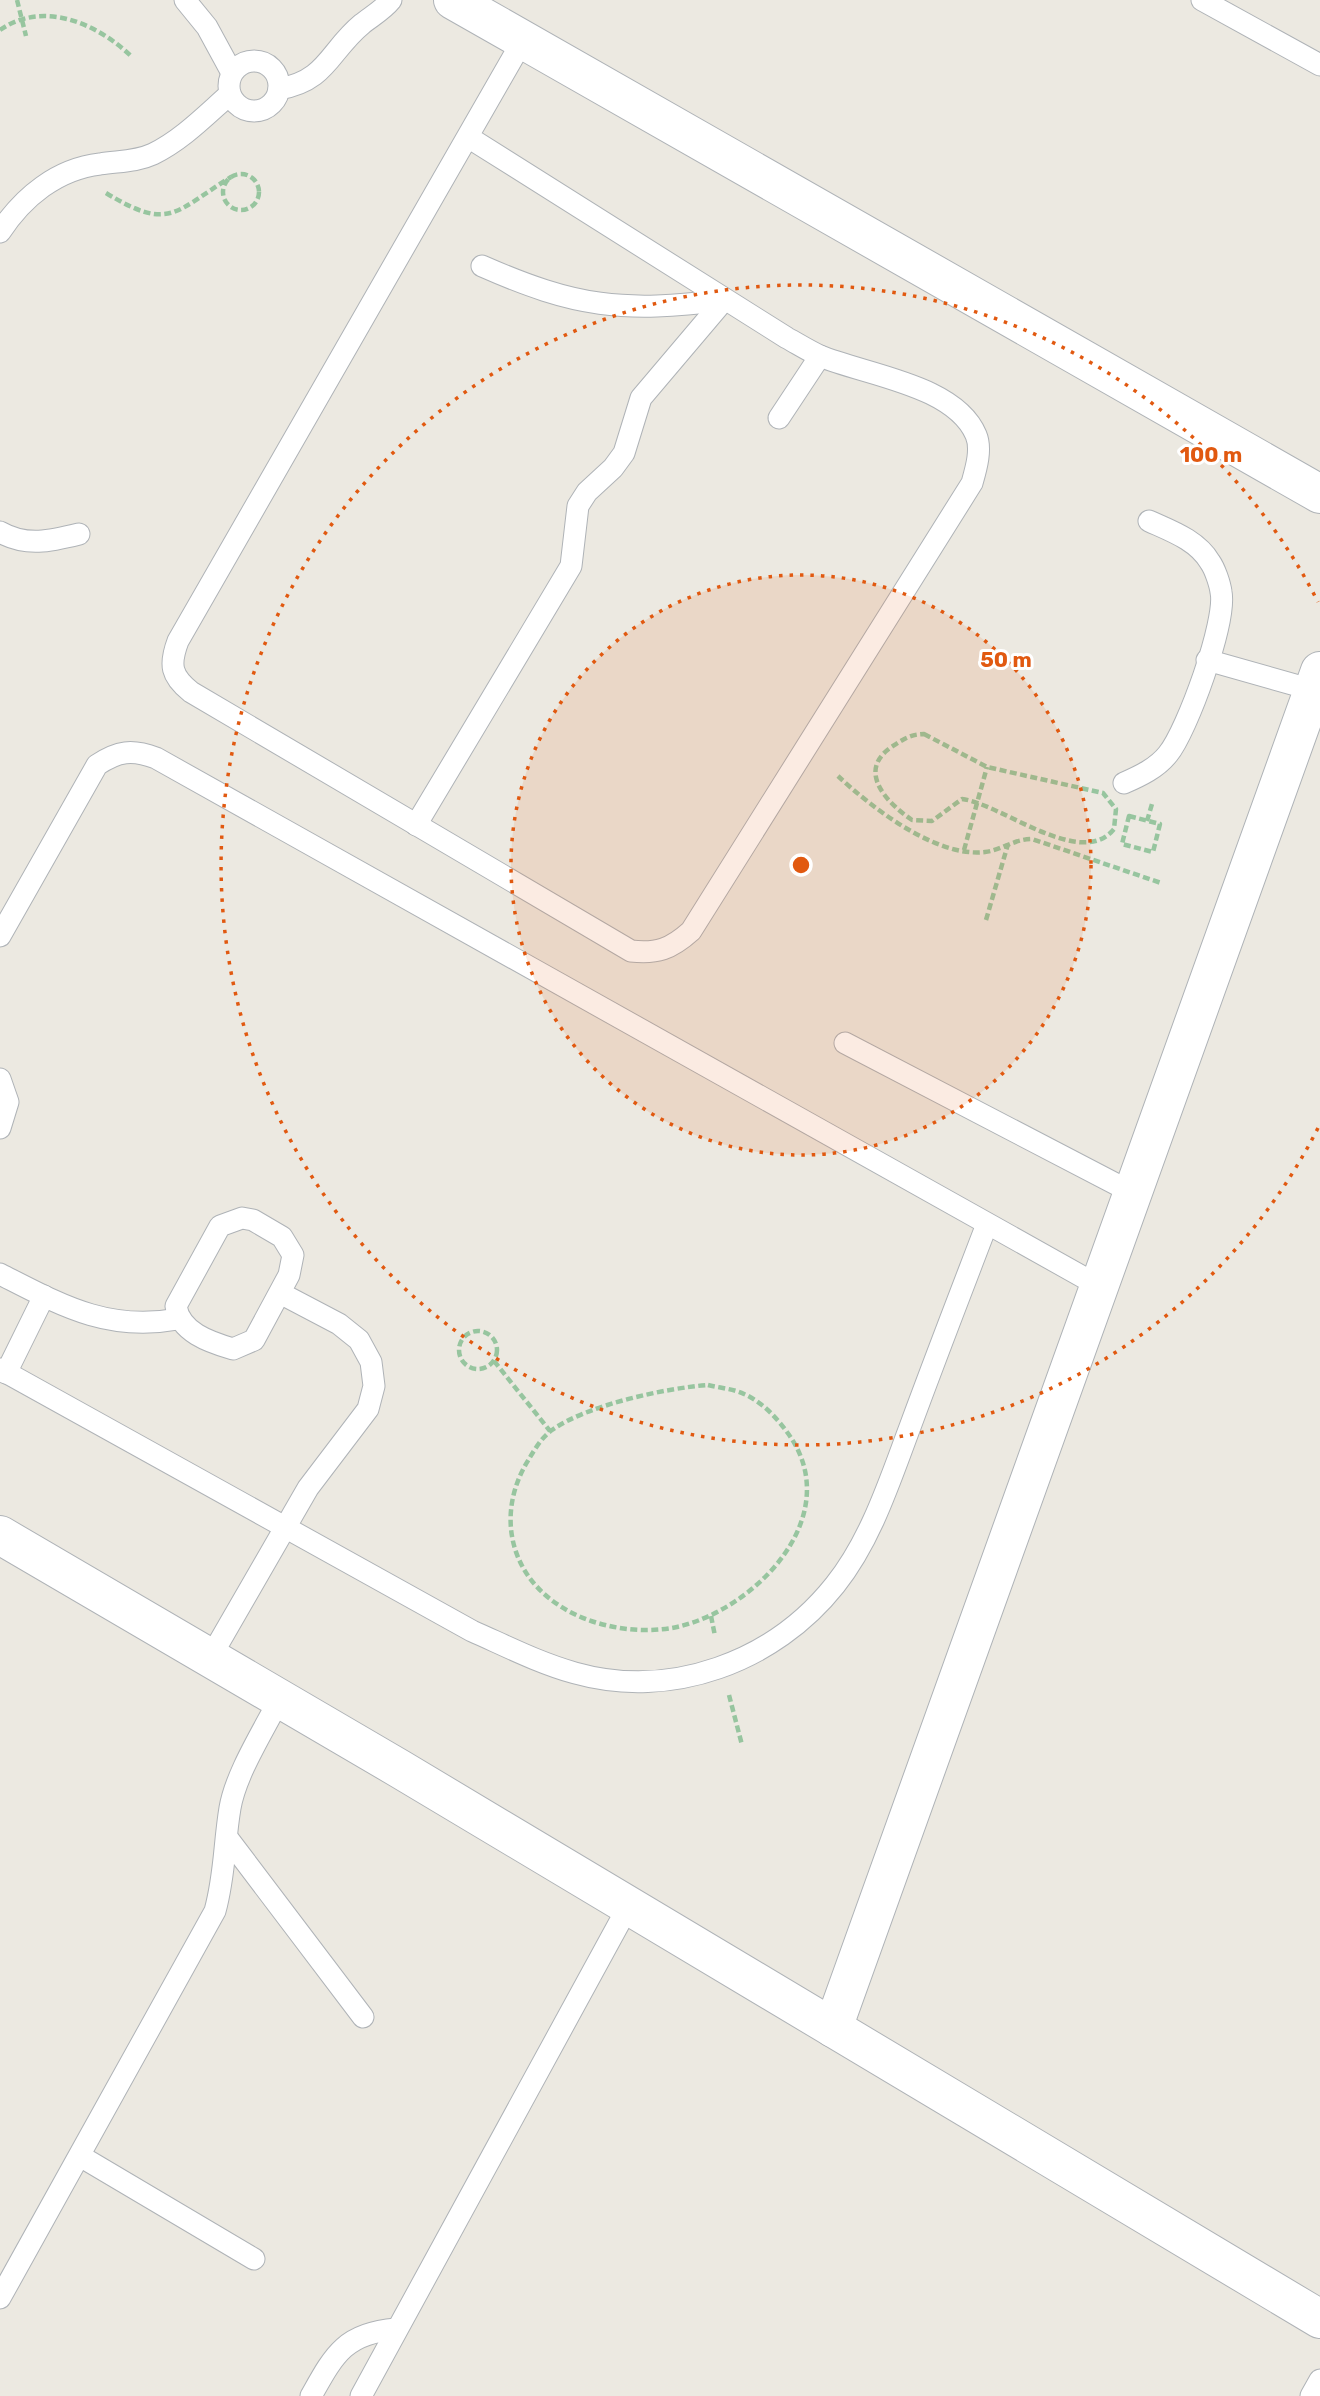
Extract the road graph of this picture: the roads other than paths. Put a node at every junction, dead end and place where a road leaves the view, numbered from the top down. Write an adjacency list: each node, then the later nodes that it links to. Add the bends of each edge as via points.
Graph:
1 (185, 0): 7 (lane, via 207,27)
2 (391, 0): 8 (lane, via 362,24 327,67 313,78)
3 (453, 0): 5 (street)
4 (1202, 0): 6 (lane)
5 (523, 40): 9 (lane); 15 (street)
6 (1320, 65)
7 (231, 83): 8 (lane, via 240,65 262,62 278,78); 8 (lane, via 236,104 245,110 267,107); 10 (lane, via 178,139 152,155 69,172 43,185)
8 (279, 89)
9 (468, 137): 12 (lane); 22 (lane, via 170,660 175,680 191,692)
10 (0, 232)
11 (482, 266): 12 (lane, via 539,291 600,305 662,308)
12 (724, 300): 13 (lane); 22 (lane, via 641,398 624,453 578,506 570,566)
13 (820, 356): 14 (lane); 22 (lane, via 916,388 951,405 978,438 977,466 972,483 908,588 691,931 674,946 653,953 631,951)
14 (779, 418)
15 (1320, 494)
16 (1149, 521): 19 (lane, via 1185,537 1210,562 1222,594)
17 (0, 532): 18 (lane, via 12,539 46,543)
18 (79, 534)
19 (1206, 660): 20 (lane); 21 (lane, via 1181,737 1166,757)
20 (1317, 680): 27 (street)
21 (1124, 783)
22 (416, 825)
23 (0, 936): 28 (lane, via 97,765 115,753 136,751)
24 (845, 1043): 27 (lane)
25 (0, 1079): 26 (lane, via 8,1102)
26 (0, 1128)
27 (1133, 1193): 30 (street)
28 (987, 1224): 30 (lane); 35 (lane, via 866,1534 836,1584 796,1627 747,1658 692,1677 634,1682 576,1673 472,1631)
29 (0, 1274): 32 (lane)
30 (1099, 1286): 42 (street)
31 (280, 1293): 33 (lane, via 261,1330 244,1346 233,1349 186,1328); 33 (lane, via 293,1265 289,1245 253,1220 230,1220 213,1235 180,1295); 35 (lane, via 340,1324 359,1340 371,1362 374,1386 368,1409 319,1471)
32 (44, 1296): 33 (lane, via 81,1313 120,1322 148,1325); 34 (lane)
33 (178, 1319)
34 (3, 1371): 35 (lane)
35 (286, 1528): 37 (lane)
36 (0, 1535): 37 (street)
37 (210, 1658): 38 (street)
38 (280, 1698): 39 (lane, via 237,1785 230,1807); 40 (street)
39 (229, 1840): 41 (lane); 43 (lane, via 215,1911)
40 (628, 1907): 42 (street); 47 (lane)
41 (363, 2017)
42 (833, 2028): 46 (street)
43 (79, 2156): 44 (lane); 45 (lane)
44 (254, 2259)
45 (0, 2298)
46 (1320, 2319)
47 (396, 2329): 49 (lane, via 373,2331 352,2340 335,2355); 50 (lane)
48 (1320, 2380): 51 (lane)
49 (311, 2396)
50 (361, 2396)
51 (1311, 2396)

